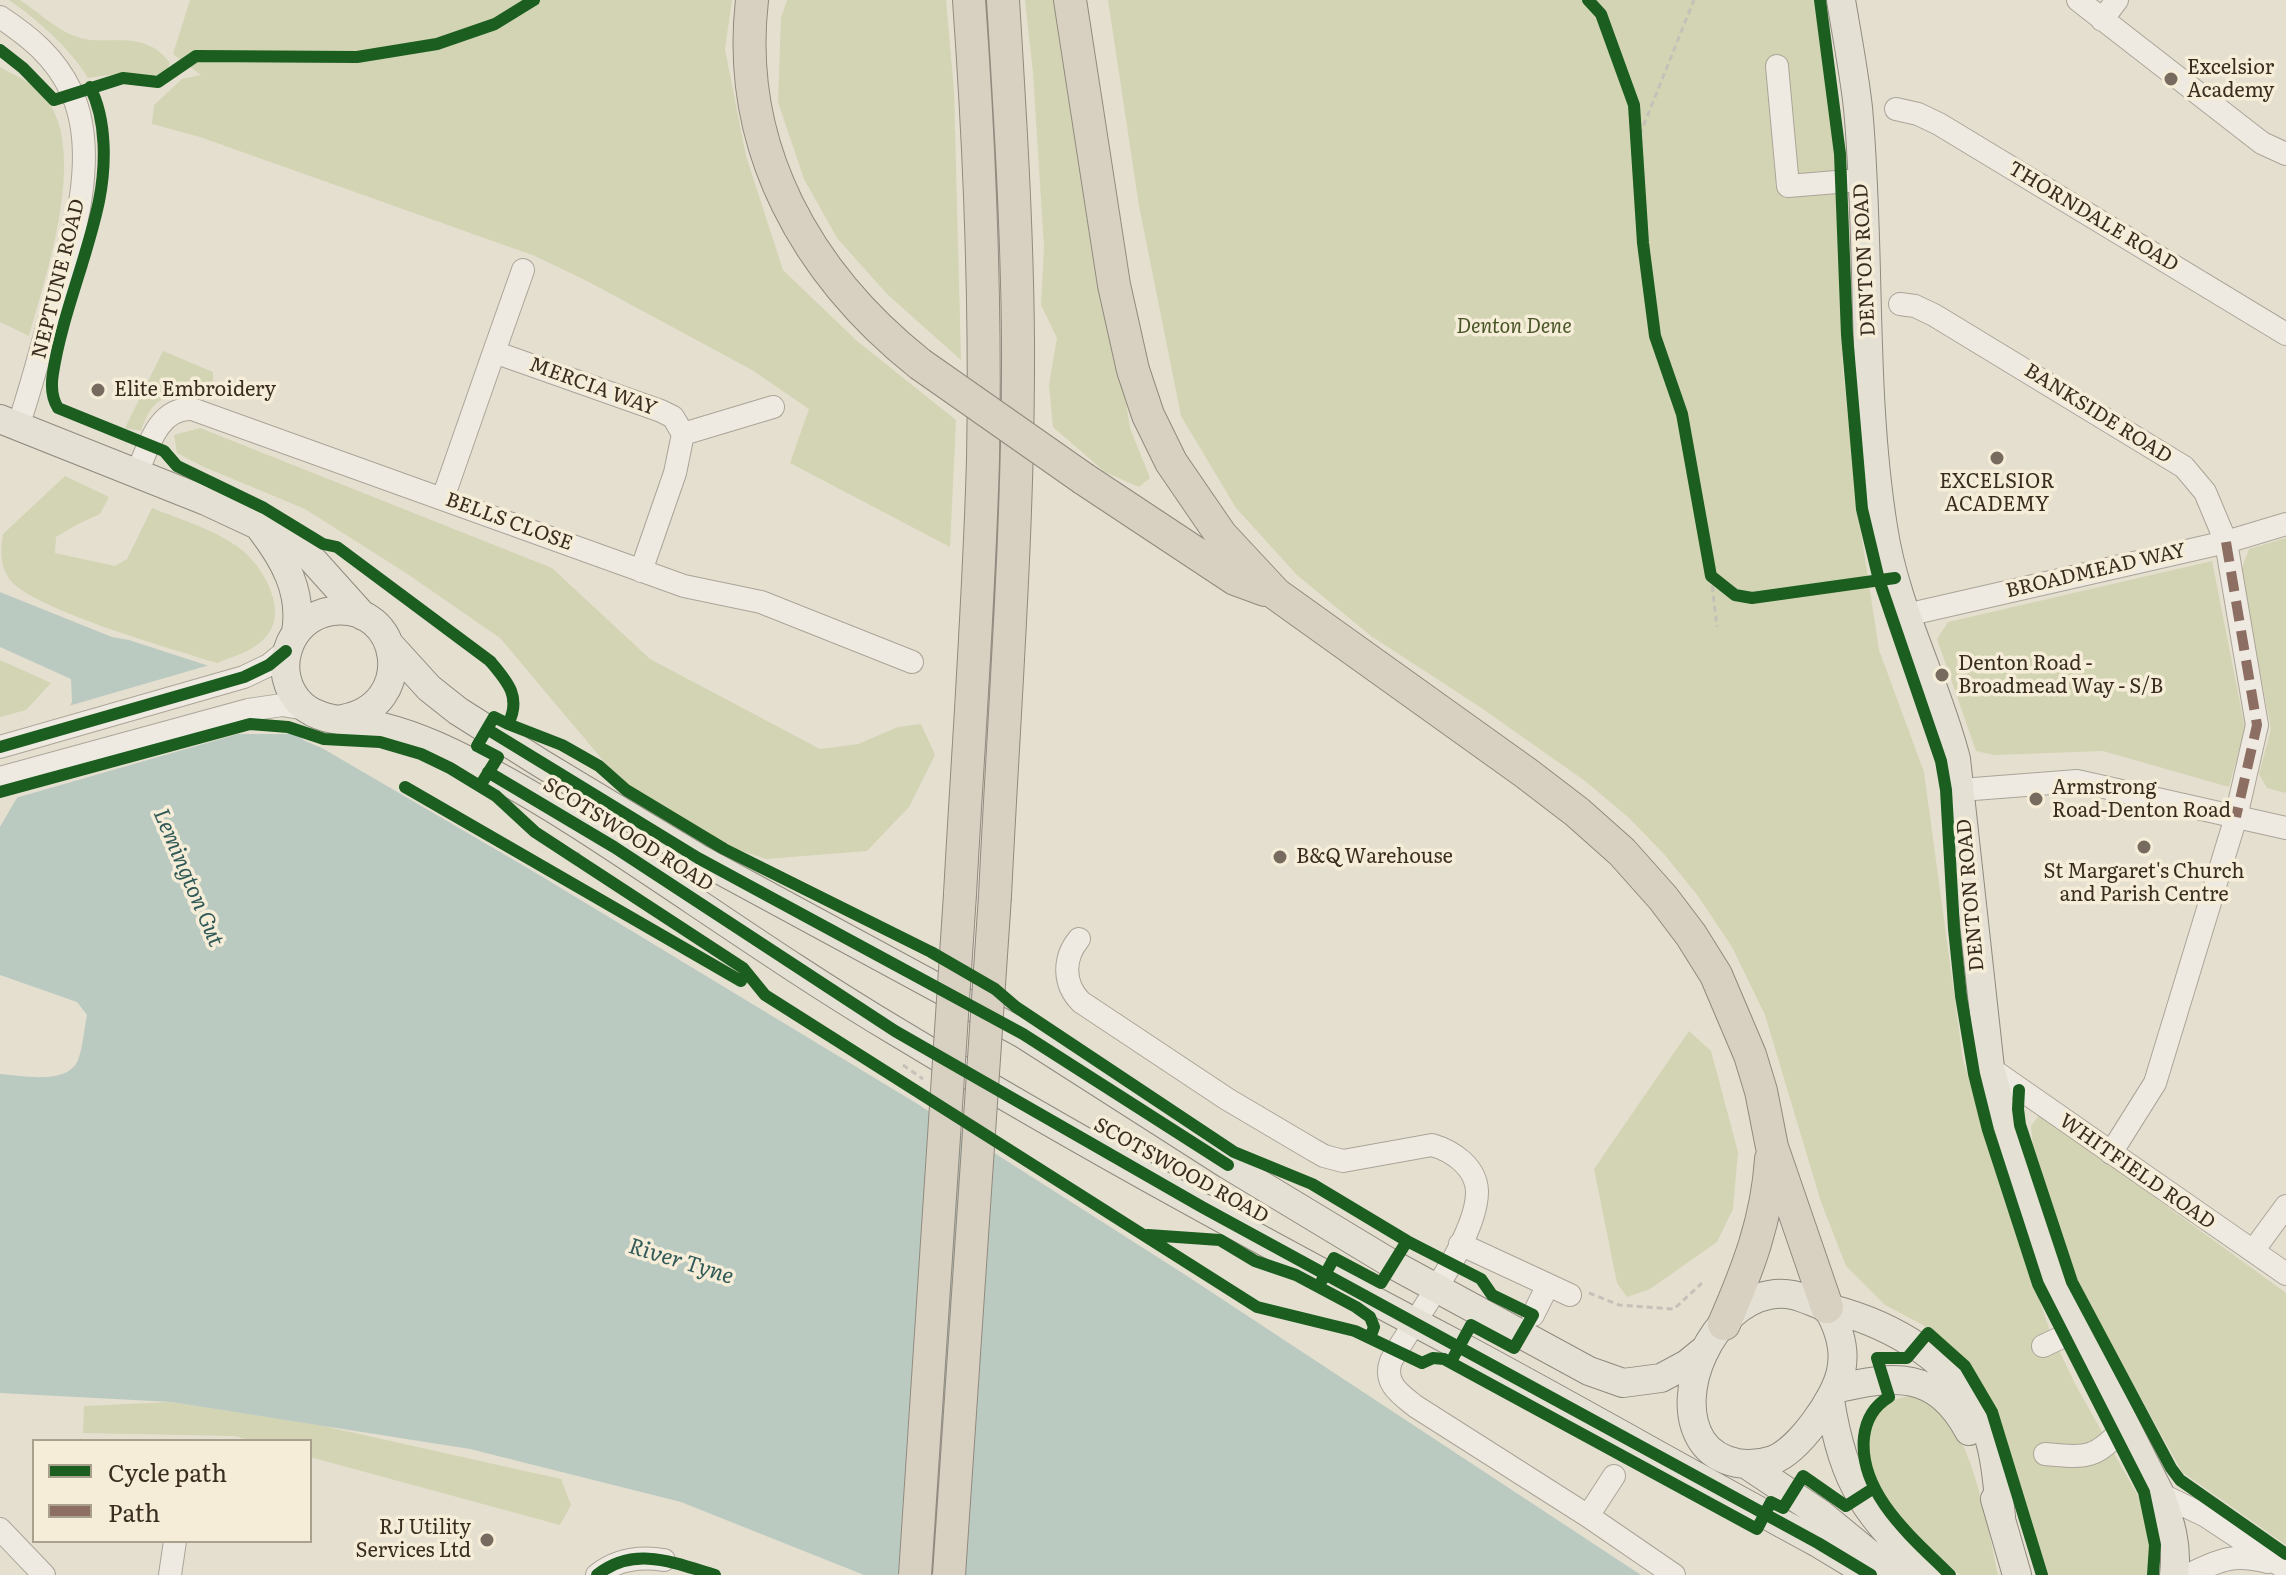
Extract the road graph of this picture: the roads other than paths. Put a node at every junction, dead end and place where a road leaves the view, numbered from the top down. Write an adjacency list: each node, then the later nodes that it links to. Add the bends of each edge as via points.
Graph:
1 (752, 0): 27 (highway, bridge, via 750,51 760,127 784,200 847,297 920,364 1084,479 1235,579)
2 (969, 0): 74 (highway, bridge, via 981,216 983,461)
3 (1003, 0): 75 (highway, bridge, via 1016,216 1016,465 995,896)
4 (1070, 0): 27 (highway, via 1114,285 1148,415 1179,475 1221,535)
5 (1841, 0): 13 (main road, DENTON ROAD, via 1858,108)
6 (2078, 0): 9 (street)
7 (2117, 0): 9 (street)
8 (0, 17): 19 (street, NEPTUNE ROAD, via 33,39 56,66 72,93 83,137 79,202 65,271)
9 (2102, 20): 12 (street, via 2262,143)
10 (1777, 66): 13 (street, via 1788,186)
11 (1896, 109): 16 (street, THORNDALE ROAD, via 1939,124)
12 (2286, 154)
13 (1861, 180): 28 (main road, DENTON ROAD, via 1871,430 1883,530)
14 (523, 270): 17 (street)
15 (1900, 304): 25 (street, BANKSIDE ROAD, via 1934,315 2184,467 2205,492)
16 (2286, 334)
17 (494, 352): 20 (street, MERCIA WAY, via 661,411 673,417); 22 (street)
18 (773, 407): 20 (street)
19 (9, 423): 21 (main road)
20 (683, 434): 26 (street)
21 (137, 473): 22 (street, BELLS CLOSE, via 161,424 176,411 188,409); 24 (main road)
22 (443, 498): 26 (street, BELLS CLOSE)
23 (2286, 524): 25 (street, BROADMEAD WAY)
24 (258, 525): 29 (main road, via 310,557); 31 (main road, via 283,561 297,594 299,618)
25 (2226, 542): 28 (street, BROADMEAD WAY); 38 (street, BANKSIDE ROAD, via 2257,725)
26 (641, 571): 32 (street, BELLS CLOSE, via 761,602)
27 (1276, 594): 42 (highway, via 1526,773 1622,852 1653,886 1691,935 1728,1001 1761,1091)
28 (1906, 615): 37 (main road, DENTON ROAD, via 1950,735)
29 (363, 616): 30 (main road); 31 (main road, via 332,611 312,618)
30 (389, 644): 34 (main road, via 394,667 383,698 365,713); 49 (main road, SCOTSWOOD ROAD, via 439,696 555,772 698,858 1023,1034 1171,1130)
31 (284, 649): 33 (main road); 35 (street, via 214,687)
32 (912, 662)
33 (294, 707): 34 (main road); 36 (street, via 229,714)
34 (342, 719): 53 (main road, SCOTSWOOD ROAD, via 416,737 488,772 614,847 895,1031)
35 (0, 747)
36 (0, 778)
37 (1961, 790): 38 (street, via 2077,781); 41 (main road, DENTON ROAD)
38 (2236, 817): 39 (street); 43 (street, BANKSIDE ROAD, via 2155,1083)
39 (2286, 828)
40 (1079, 939): 45 (street, via 1067,960 1067,975 1081,1002 1310,1148 1343,1161 1421,1145 1457,1156 1477,1189)
41 (1990, 1068): 43 (street, WHITFIELD ROAD); 55 (main road, DENTON ROAD, via 2048,1267)
42 (1772, 1147): 51 (highway); 54 (highway, via 1761,1230)
43 (2111, 1153): 46 (street, WHITFIELD ROAD)
44 (2286, 1206): 46 (street)
45 (1460, 1244): 48 (street); 49 (street)
46 (2253, 1251): 47 (street, WHITFIELD ROAD)
47 (2286, 1274)
48 (1548, 1285): 50 (street); 52 (street)
49 (1435, 1287): 53 (street); 57 (main road, SCOTSWOOD ROAD, via 1589,1371 1623,1383 1661,1378)
50 (1570, 1295)
51 (1827, 1307): 54 (main road, via 1800,1296 1770,1295 1750,1302); 58 (main road, via 1840,1334 1842,1358); 66 (main road, via 1898,1335 1957,1381 1990,1442)
52 (1533, 1315)
53 (1414, 1323): 61 (main road, SCOTSWOOD ROAD); 65 (street, via 1389,1368 1389,1379 1399,1393)
54 (1724, 1324): 57 (main road)
55 (2077, 1330): 56 (street); 59 (main road, DENTON ROAD)
56 (2043, 1346)
57 (1703, 1351): 62 (main road, via 1692,1395 1694,1423 1709,1449)
58 (1833, 1395): 62 (main road, via 1786,1451 1772,1460); 66 (main road, via 1895,1378 1936,1391 1975,1443); 79 (main road, via 1848,1477 1898,1546)
59 (2126, 1426): 60 (street, via 2095,1454); 64 (main road, DENTON ROAD)
60 (2045, 1454)
61 (1668, 1461): 62 (main road); 77 (main road, SCOTSWOOD ROAD)
62 (1738, 1463): 78 (main road, via 1822,1515)
63 (1614, 1476): 65 (street)
64 (2160, 1494): 70 (street, via 2206,1516); 81 (main road, DENTON ROAD, via 2175,1546)
65 (1588, 1516): 76 (street)
66 (2001, 1516): 80 (main road)
67 (0, 1529): 72 (street)
68 (175, 1543): 73 (street)
69 (664, 1560): 71 (street, via 644,1557)
70 (2283, 1567): 82 (street, via 2245,1556 2226,1557)
71 (601, 1572)
72 (44, 1575)
73 (170, 1575)
74 (915, 1575)
75 (949, 1575)
76 (1674, 1575)
77 (1871, 1575)
78 (1895, 1575)
79 (1929, 1575)
80 (2017, 1575)
81 (2174, 1575)
82 (2188, 1575)

